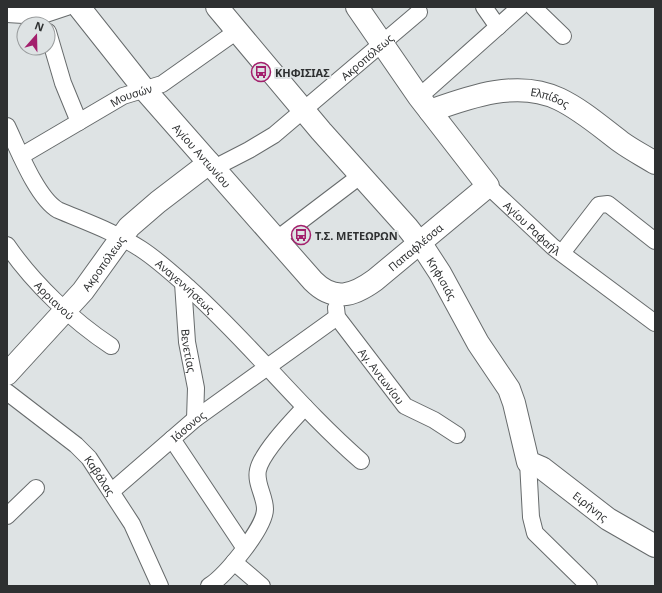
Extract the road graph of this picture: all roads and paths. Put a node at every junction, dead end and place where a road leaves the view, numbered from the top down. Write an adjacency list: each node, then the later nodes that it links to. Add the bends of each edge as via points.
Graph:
1 (67, 7): 11 (street)
2 (79, 7): 17 (street, Αγίου Αντωνίου)
3 (217, 7): 13 (street, Κηφισιάς)
4 (357, 7): 15 (street, Αγίου Ραφαήλ)
5 (484, 7): 12 (street)
6 (520, 7): 12 (street)
7 (533, 7): 14 (street)
8 (419, 12): 15 (street, Ακροπόλεως)
9 (7, 14): 10 (street)
10 (24, 16)
11 (52, 16)
12 (498, 27): 18 (street)
13 (237, 31): 17 (street, Μουσών, via 168,81); 19 (street, Κηφισιάς)
14 (563, 36)
15 (381, 43): 18 (street, Αγίου Ραφαήλ); 19 (street, Ακροπόλεως)
16 (55, 56): 20 (street, via 63,83)
17 (144, 89): 20 (street, Μουσών, via 123,96); 24 (street, Αγίου Αντωνίου)
18 (424, 104): 23 (street, Ελπίδος, via 504,91 533,91 558,98 583,112 622,143); 26 (street, Αγίου Ραφαήλ)
19 (303, 110): 24 (street, Ακροπόλεως, via 266,140); 25 (street, Κηφισιάς)
20 (80, 122): 22 (street, Μουσών)
21 (7, 126): 22 (street, Αναγεννήσεως)
22 (21, 156): 27 (street, Αναγεννήσεως, via 50,205)
23 (655, 163)
24 (212, 165): 27 (street, Ακροπόλεως, via 145,212); 28 (street, Αγίου Αντωνίου)
25 (360, 176): 28 (street); 30 (street, Κηφισιάς)
26 (488, 186): 30 (street, Παπαφλέσσα); 32 (street, Αγίου Ραφαήλ)
27 (121, 237): 33 (street, Αναγεννήσεως, via 149,254); 35 (street, Ακροπόλεως, via 90,282)
28 (277, 239): 34 (street, Αγίου Αντωνίου, via 318,286)
29 (655, 241): 32 (street, via 608,204 602,203)
30 (420, 243): 34 (street, Παπαφλέσσα, via 362,288 348,294); 47 (street, Κηφισιάς, via 440,273 478,343 509,389)
31 (7, 245): 35 (street, Αρριανού, via 26,271)
32 (562, 253): 37 (street, Αγίου Ραφαήλ)
33 (182, 283): 39 (street, Αναγεννήσεως); 43 (street, Βενετίας, via 187,342 196,388)
34 (335, 294): 36 (street)
35 (66, 310): 38 (street, Αρριανού); 40 (street, Ακροπόλεως)
36 (337, 317): 39 (street); 44 (street, Αγ. Αντωνίου, via 405,406)
37 (655, 323)
38 (111, 346)
39 (268, 365): 42 (street, Αναγεννήσεως); 43 (street, Ιάσονος)
40 (7, 374)
41 (7, 392): 49 (street, Καβάλας, via 83,451)
42 (305, 407): 46 (street, Αναγεννήσεως, via 329,433); 52 (street, via 281,434 258,468 257,480 264,502 264,513 258,528)
43 (195, 419): 45 (street, Ιάσονος)
44 (457, 435)
45 (172, 439): 49 (street, Ιάσονος); 52 (street)
46 (361, 461)
47 (528, 462): 51 (street, Ειρήνης, via 542,468 608,519); 57 (street, Κηφισιάς, via 531,516 535,533)
48 (36, 488): 50 (street)
49 (112, 491): 54 (street, Καβάλας, via 138,537)
50 (7, 516)
51 (655, 546)
52 (244, 547): 53 (street)
53 (234, 562): 55 (street); 56 (street)
54 (160, 586)
55 (209, 586)
56 (262, 586)
57 (589, 586)

